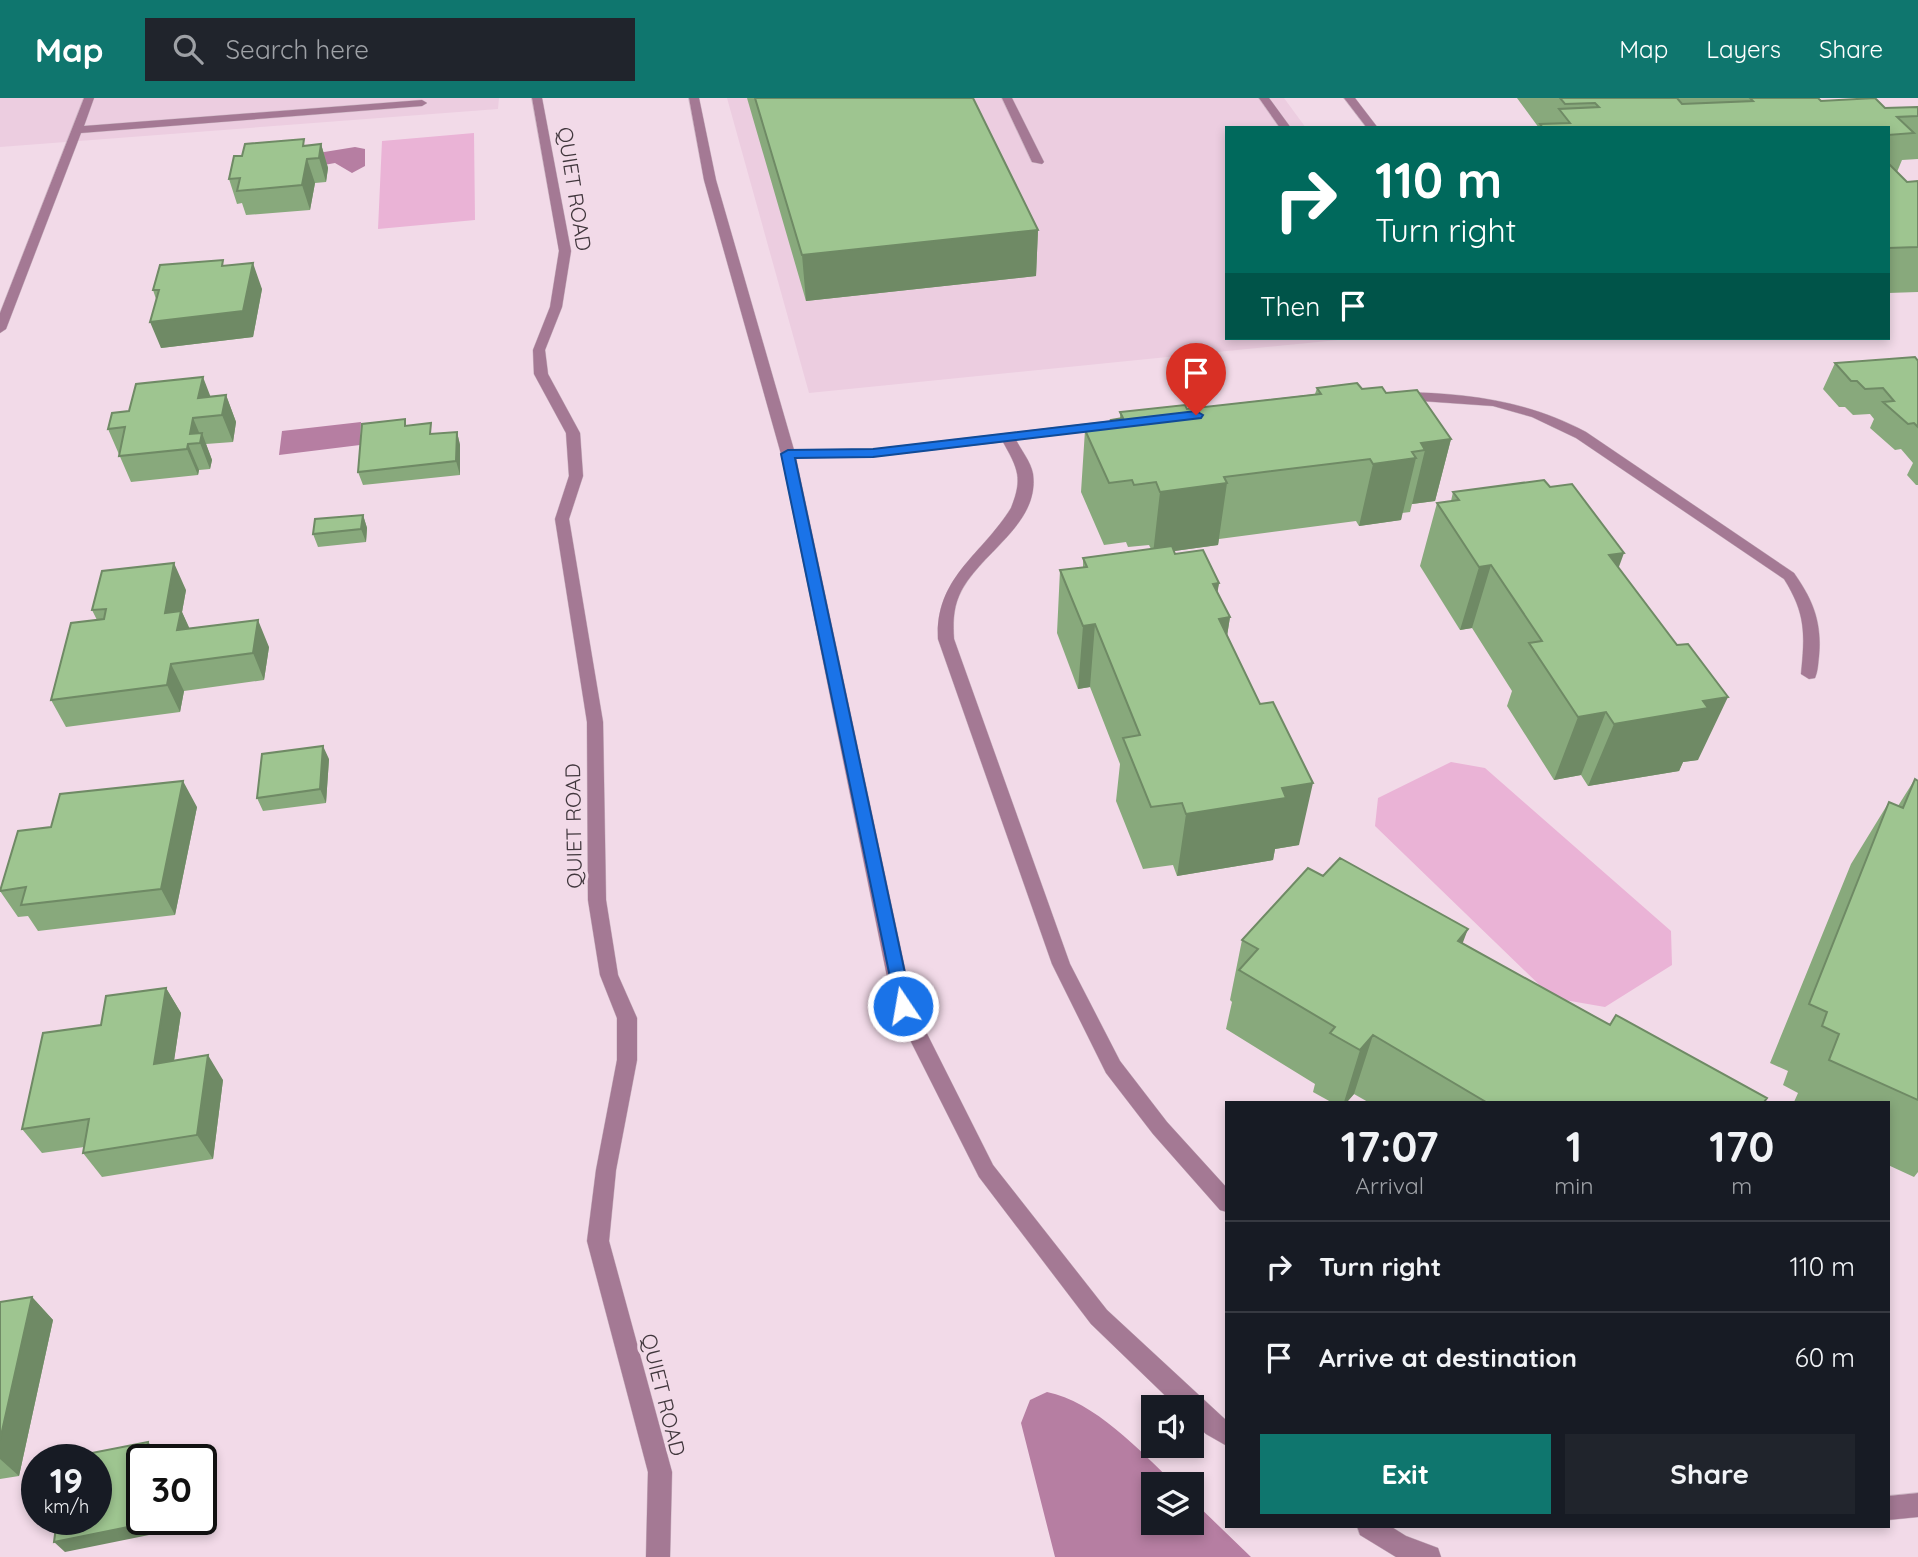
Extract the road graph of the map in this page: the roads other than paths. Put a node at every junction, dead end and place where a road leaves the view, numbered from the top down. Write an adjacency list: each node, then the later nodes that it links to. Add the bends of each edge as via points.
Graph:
1 (89, 98): 10 (street)
2 (537, 98): 23 (street, QUIET ROAD, via 565,251 556,307 539,350 541,374 573,433 576,476 562,519 595,722 597,900 609,975 627,1018 627,1060 598,1241 660,1472)
3 (694, 98): 16 (street, via 710,180)
4 (1007, 98): 11 (street)
5 (1264, 98): 8 (street)
6 (1349, 98): 9 (street)
7 (422, 103): 10 (street)
8 (1285, 126)
9 (1371, 126)
10 (76, 130): 12 (street)
11 (1038, 162)
12 (0, 329)
13 (1385, 396): 17 (street, via 1486,399 1549,417 1581,435 1789,576 1807,603 1814,628)
14 (1156, 420): 15 (street)
15 (1007, 437): 16 (street, via 873,453); 18 (street, via 1026,473 1024,496 953,592 945,616 946,639 1061,964 1113,1067)
16 (788, 454): 19 (street, via 903,1006 986,1171 1099,1317)
17 (1809, 674)
18 (1225, 1201)
19 (1225, 1433)
20 (1918, 1504): 21 (street)
21 (1890, 1508)
22 (1372, 1528): 24 (street, via 1399,1546)
23 (658, 1557)
24 (1429, 1557)

